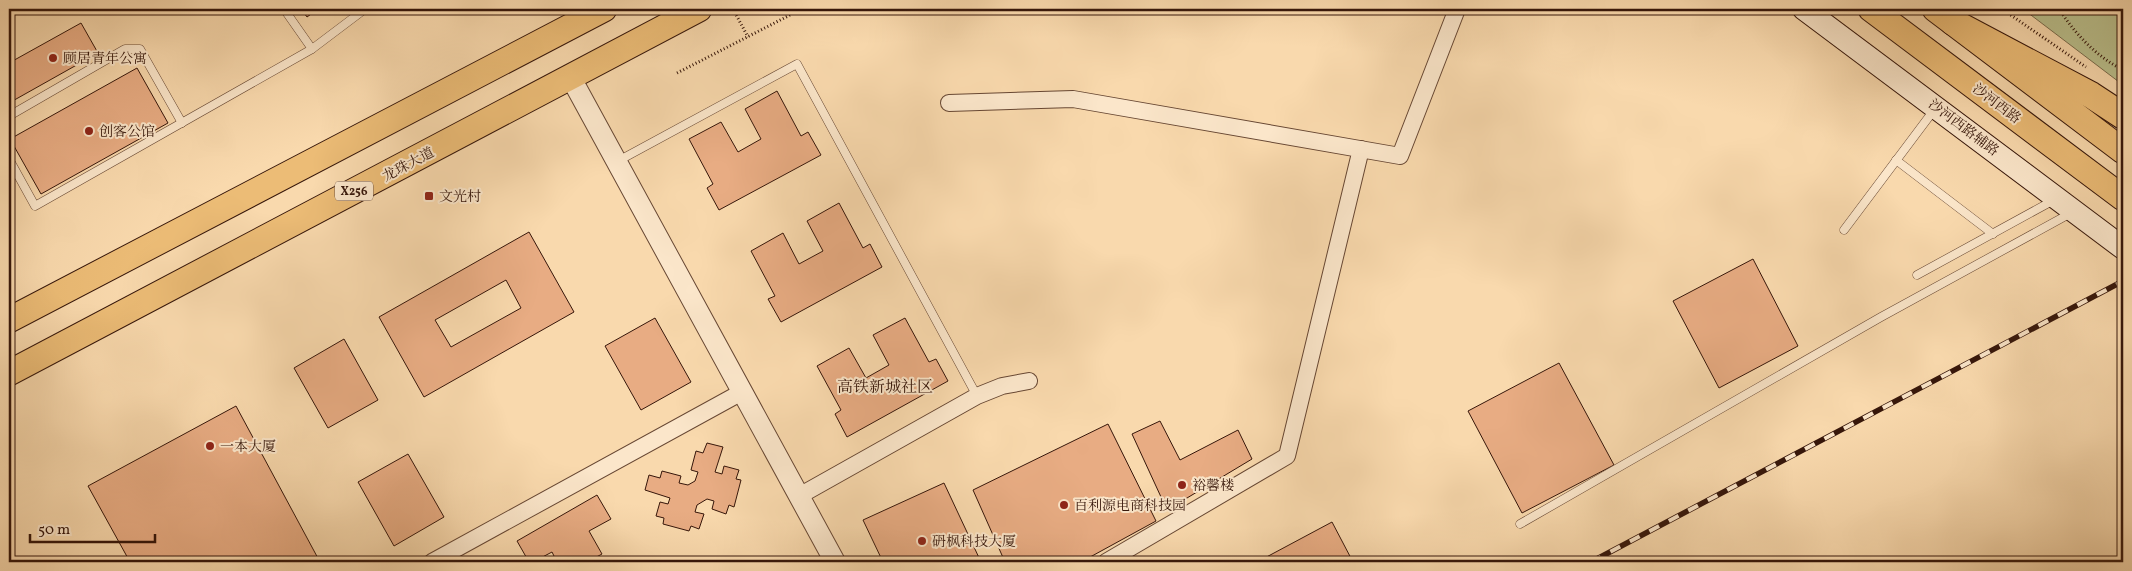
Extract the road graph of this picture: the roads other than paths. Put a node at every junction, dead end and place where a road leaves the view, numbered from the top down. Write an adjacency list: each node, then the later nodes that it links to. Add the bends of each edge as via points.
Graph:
1 (284, 9): 9 (lane)
2 (365, 9): 9 (lane)
3 (604, 9): 27 (main road)
4 (699, 9): 10 (main road, 龙珠大道 / X256)
5 (1457, 9): 16 (street, via 1400,156)
6 (1804, 9): 12 (main road, 沙河西路辅路)
7 (1871, 9): 21 (main road, 沙河西路)
8 (1944, 15): 14 (highway, via 2091,95); 17 (main road)
9 (312, 49): 15 (lane)
10 (571, 78): 20 (street); 28 (main road, 龙珠大道 / X256)
11 (949, 103): 16 (street, via 1074,99)
12 (1937, 107): 19 (lane); 22 (main road, 沙河西路辅路)
13 (9, 116): 15 (lane, via 131,48 140,49)
14 (2123, 116)
15 (182, 123): 18 (lane, via 35,206)
16 (1360, 149): 36 (street, via 1287,456)
17 (2123, 151)
18 (9, 159)
19 (1896, 160): 23 (lane); 24 (lane)
20 (617, 162): 30 (street); 31 (lane, via 797,64)
21 (2123, 198)
22 (2067, 205): 24 (lane); 25 (main road, 沙河西路辅路); 33 (lane)
23 (1844, 230)
24 (1993, 234): 26 (lane)
25 (2123, 248)
26 (1917, 275)
27 (13, 317)
28 (9, 373)
29 (1029, 381): 31 (street, via 1002,386)
30 (742, 392): 32 (street); 34 (street)
31 (977, 396): 32 (street)
32 (799, 496): 35 (street)
33 (1520, 524)
34 (432, 562)
35 (835, 562)
36 (1106, 562)

